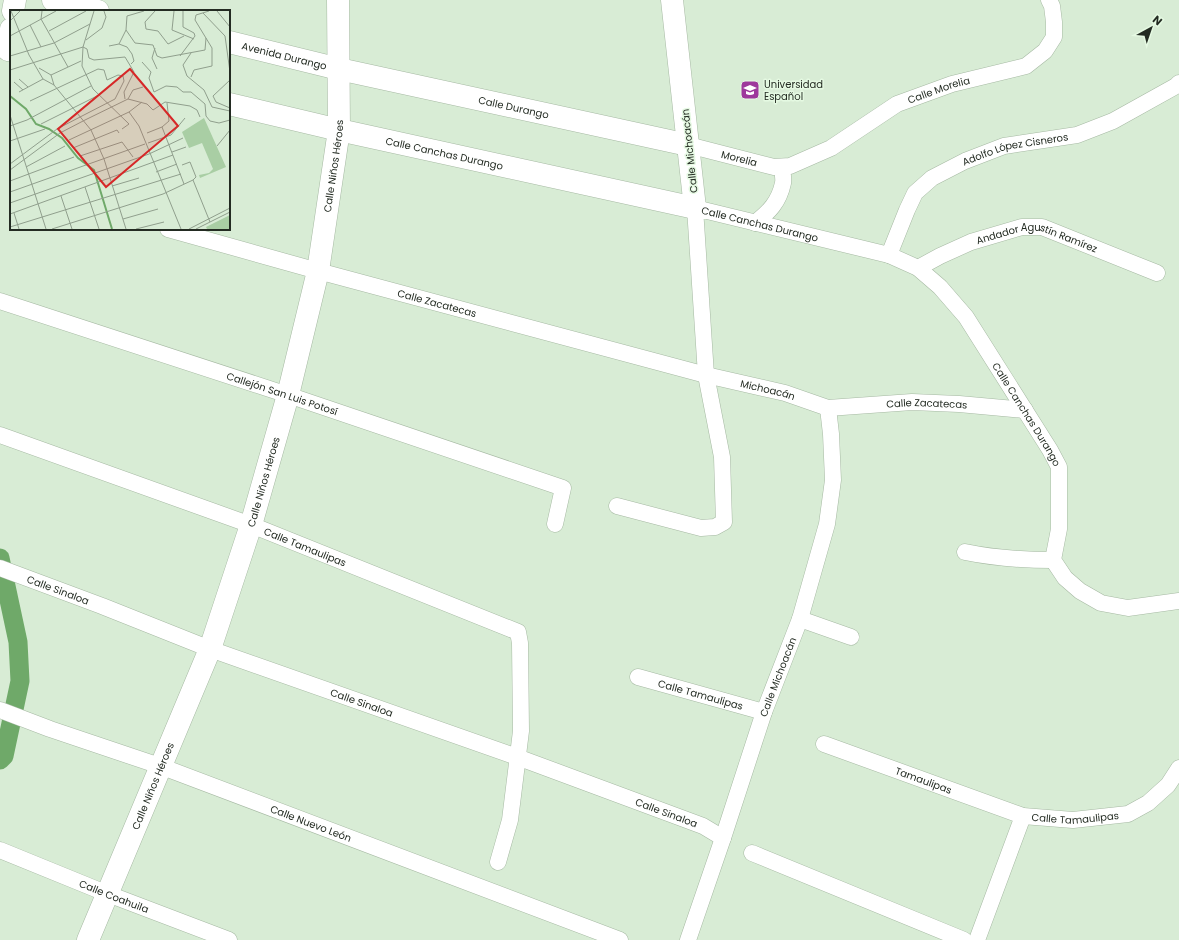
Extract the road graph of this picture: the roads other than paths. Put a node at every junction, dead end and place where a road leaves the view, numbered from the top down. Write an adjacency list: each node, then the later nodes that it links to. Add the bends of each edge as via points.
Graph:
1 (15, 0): 6 (main road)
2 (53, 0): 7 (main road)
3 (338, 0): 11 (main road, Calle Niños Héroes)
4 (672, 0): 15 (main road, Calle Michoacán)
5 (1049, 0): 16 (street, Calle Morelia, via 1052,6 1054,37 1045,51 1026,66 952,84 897,104 831,148)
6 (14, 10)
7 (94, 10)
8 (10, 33): 10 (main road)
9 (230, 42): 11 (main road, Avenida Durango)
10 (6, 50)
11 (339, 69): 14 (main road, Calle Niños Héroes); 15 (main road, Calle Durango)
12 (1179, 83): 20 (street, Adolfo López Cisneros, via 1112,121 1077,135 1004,146 965,161 932,178 915,193)
13 (230, 104): 14 (main road, Calle Canchas Durango)
14 (339, 130): 17 (main road, Calle Canchas Durango); 22 (main road, Calle Niños Héroes)
15 (688, 145): 16 (street, Morelia, via 774,167); 17 (main road, Calle Michoacán)
16 (786, 167): 18 (street, via 777,200 769,212)
17 (695, 208): 18 (street, Calle Canchas Durango); 25 (street, Calle Michoacán)
18 (755, 223): 20 (street, Calle Canchas Durango)
19 (172, 230): 22 (street, Calle Zacatecas)
20 (889, 255): 21 (street, Calle Canchas Durango)
21 (918, 268): 23 (street, Andador Agustín Ramírez, via 971,242 1022,227 1042,227); 28 (street, Calle Canchas Durango, via 940,287 966,317)
22 (318, 271): 25 (street, Calle Zacatecas); 26 (main road, Calle Niños Héroes)
23 (1157, 273)
24 (0, 301): 26 (street, Callejón San Luis Potosí)
25 (706, 375): 27 (street, Michoacán, via 785,393); 30 (street, Calle Michoacán, via 722,457 724,522 715,527 701,528)
26 (288, 395): 31 (street, Callejón San Luis Potosí, via 564,488); 32 (main road, Calle Niños Héroes)
27 (828, 408): 28 (street, Calle Zacatecas, via 912,402); 37 (street, Calle Michoacán, via 831,434 831,495 827,524)
28 (1025, 410): 34 (street, Calle Canchas Durango, via 1059,467 1059,529)
29 (0, 435): 32 (street, Calle Tamaulipas)
30 (617, 506)
31 (555, 524)
32 (252, 525): 39 (main road, Calle Niños Héroes); 44 (street, Calle Tamaulipas, via 518,632 521,731)
33 (965, 552): 34 (street, via 1016,560)
34 (1053, 560): 36 (street, via 1065,578 1080,591 1101,603 1128,608)
35 (0, 568): 39 (street, Calle Sinaloa)
36 (1179, 601)
37 (800, 619): 38 (street); 42 (street, Calle Michoacán)
38 (851, 637)
39 (210, 649): 44 (street, Calle Sinaloa); 45 (main road, Calle Niños Héroes)
40 (638, 677): 42 (street, Calle Tamaulipas)
41 (0, 710): 45 (street, Calle Nuevo León)
42 (764, 712): 48 (street, Calle Michoacán)
43 (824, 744): 47 (street, Tamaulipas)
44 (518, 757): 48 (street, Calle Sinaloa, via 703,826); 51 (street, via 510,820)
45 (160, 766): 52 (main road, Calle Niños Héroes); 55 (street, Calle Nuevo León)
46 (1179, 768): 47 (street, Calle Tamaulipas, via 1168,785 1153,799 1128,814 1073,820)
47 (1023, 816): 58 (street)
48 (723, 838): 56 (street, Calle Michoacán)
49 (0, 850): 52 (street, Calle Coahuila)
50 (752, 852): 57 (street)
51 (498, 862)
52 (108, 894): 53 (main road, Calle Niños Héroes); 54 (street, Calle Coahuila)
53 (88, 940)
54 (229, 940)
55 (620, 940)
56 (688, 940)
57 (964, 940)
58 (977, 940)

